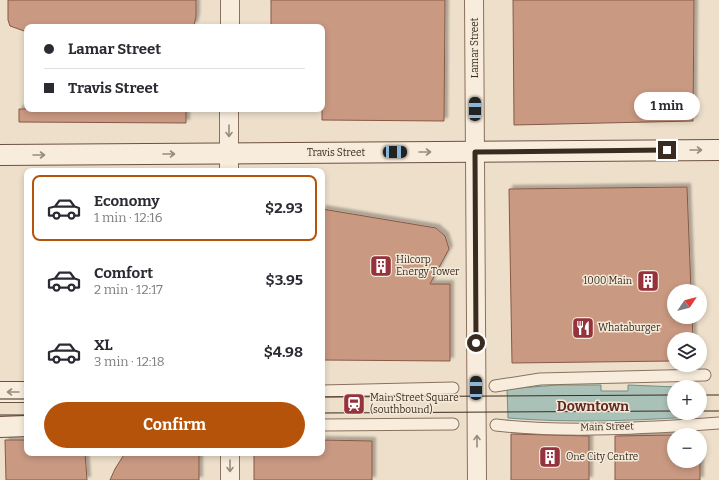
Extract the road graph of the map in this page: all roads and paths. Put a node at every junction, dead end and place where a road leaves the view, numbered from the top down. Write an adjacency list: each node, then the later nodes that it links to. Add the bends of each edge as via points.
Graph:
1 (230, 0): 3 (street)
2 (474, 0): 6 (street, Lamar Street)
3 (230, 24)
4 (229, 112): 8 (street, one-way to 8)
5 (719, 150): 6 (main road, Travis Street, one-way to 5)
6 (475, 152): 8 (main road, Travis Street, one-way to 6); 23 (street, Lamar Street, one-way to 6)
7 (0, 155): 8 (main road, Travis Street, one-way to 8)
8 (229, 162)
9 (705, 375): 10 (street, via 540,379)
10 (495, 386)
11 (453, 388): 12 (street)
12 (325, 390)
13 (0, 392): 14 (main road, one-way to 13)
14 (24, 392)
15 (719, 422): 18 (street, Main Street, via 660,427 524,428)
16 (325, 424): 17 (street)
17 (453, 424)
18 (496, 425)
19 (24, 426): 20 (main road)
20 (0, 427)
21 (230, 456): 22 (street, one-way to 22)
22 (230, 480)
23 (477, 480)

